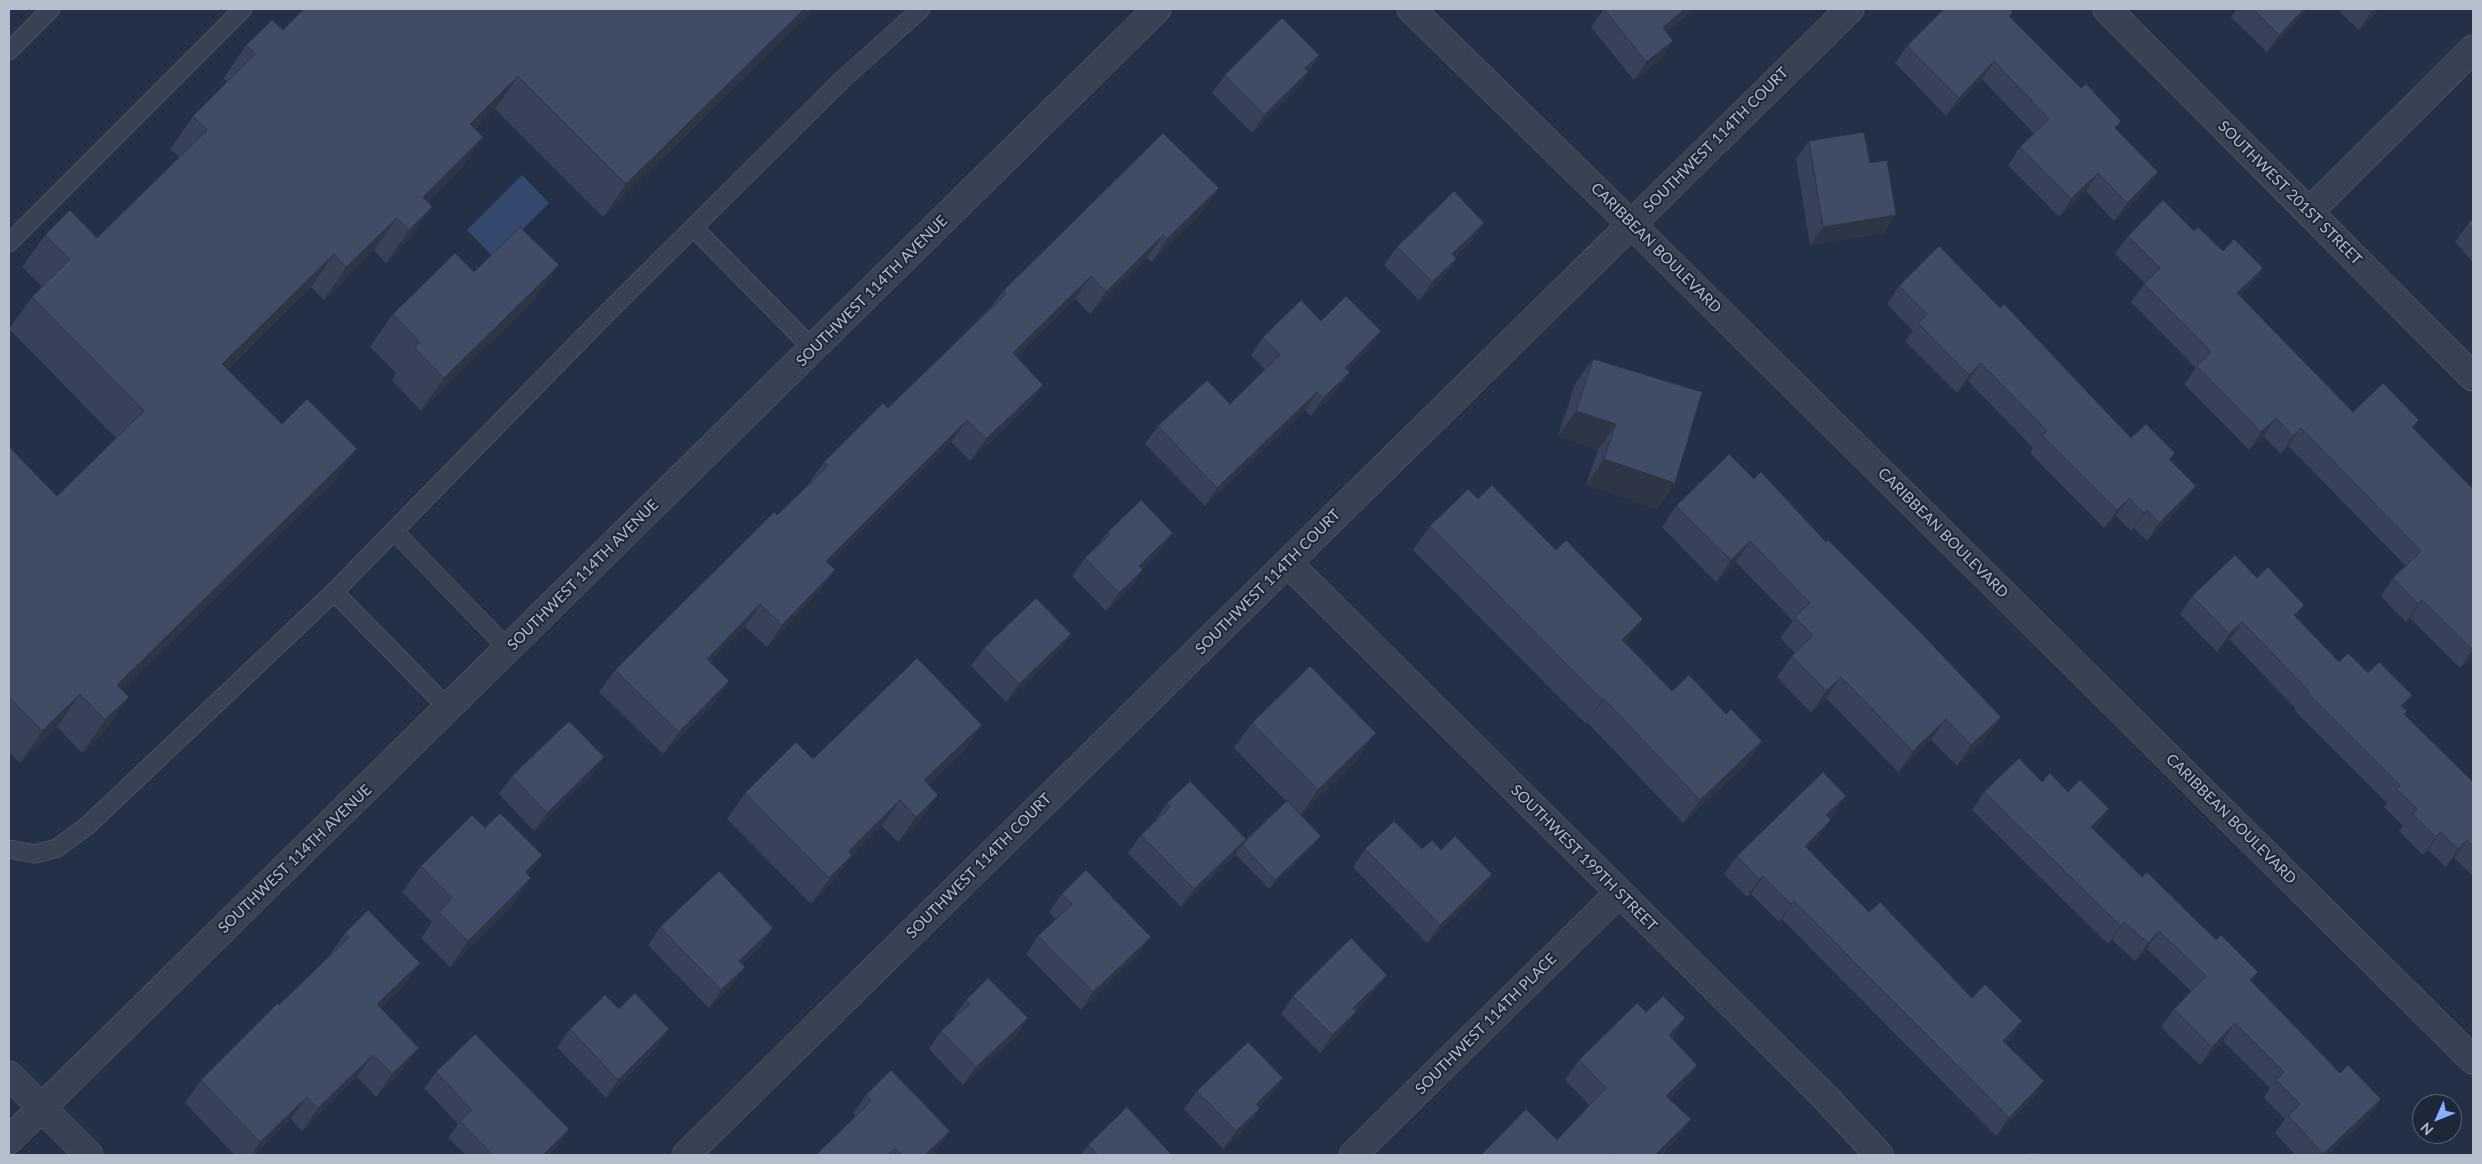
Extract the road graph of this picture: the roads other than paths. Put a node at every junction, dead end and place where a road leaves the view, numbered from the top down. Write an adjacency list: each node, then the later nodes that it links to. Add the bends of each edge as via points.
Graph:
1 (51, 9): 9 (lane)
2 (243, 9): 13 (lane)
3 (921, 9): 12 (lane, via 842,80)
4 (1157, 9): 14 (street, SOUTHWEST 114TH AVENUE)
5 (1411, 9): 11 (street, CARIBBEAN BOULEVARD)
6 (1850, 9): 11 (street, SOUTHWEST 114TH COURT)
7 (2107, 9): 10 (street, SOUTHWEST 201ST STREET)
8 (2473, 50): 10 (street)
9 (9, 51)
10 (2310, 212): 15 (street, SOUTHWEST 201ST STREET)
11 (1632, 224): 17 (street, SOUTHWEST 114TH COURT); 23 (street, CARIBBEAN BOULEVARD)
12 (694, 228): 14 (lane); 16 (lane)
13 (9, 243)
14 (813, 349): 19 (street, SOUTHWEST 114TH AVENUE)
15 (2473, 377)
16 (394, 531): 18 (lane); 19 (lane)
17 (1288, 563): 22 (street, SOUTHWEST 199TH STREET); 28 (street, SOUTHWEST 114TH COURT)
18 (334, 592): 20 (lane); 21 (lane, via 87,826 57,848 35,854)
19 (508, 649): 20 (street, SOUTHWEST 114TH AVENUE)
20 (449, 709): 25 (street, SOUTHWEST 114TH AVENUE)
21 (9, 849)
22 (1619, 893): 29 (street, SOUTHWEST 114TH PLACE); 30 (street, SOUTHWEST 199TH STREET, via 1823,1095)
23 (2473, 1060)
24 (9, 1075): 25 (street)
25 (42, 1108): 26 (street, SOUTHWEST 114TH AVENUE); 27 (street)
26 (9, 1140)
27 (89, 1155)
28 (686, 1155)
29 (1352, 1155)
30 (1878, 1155)

